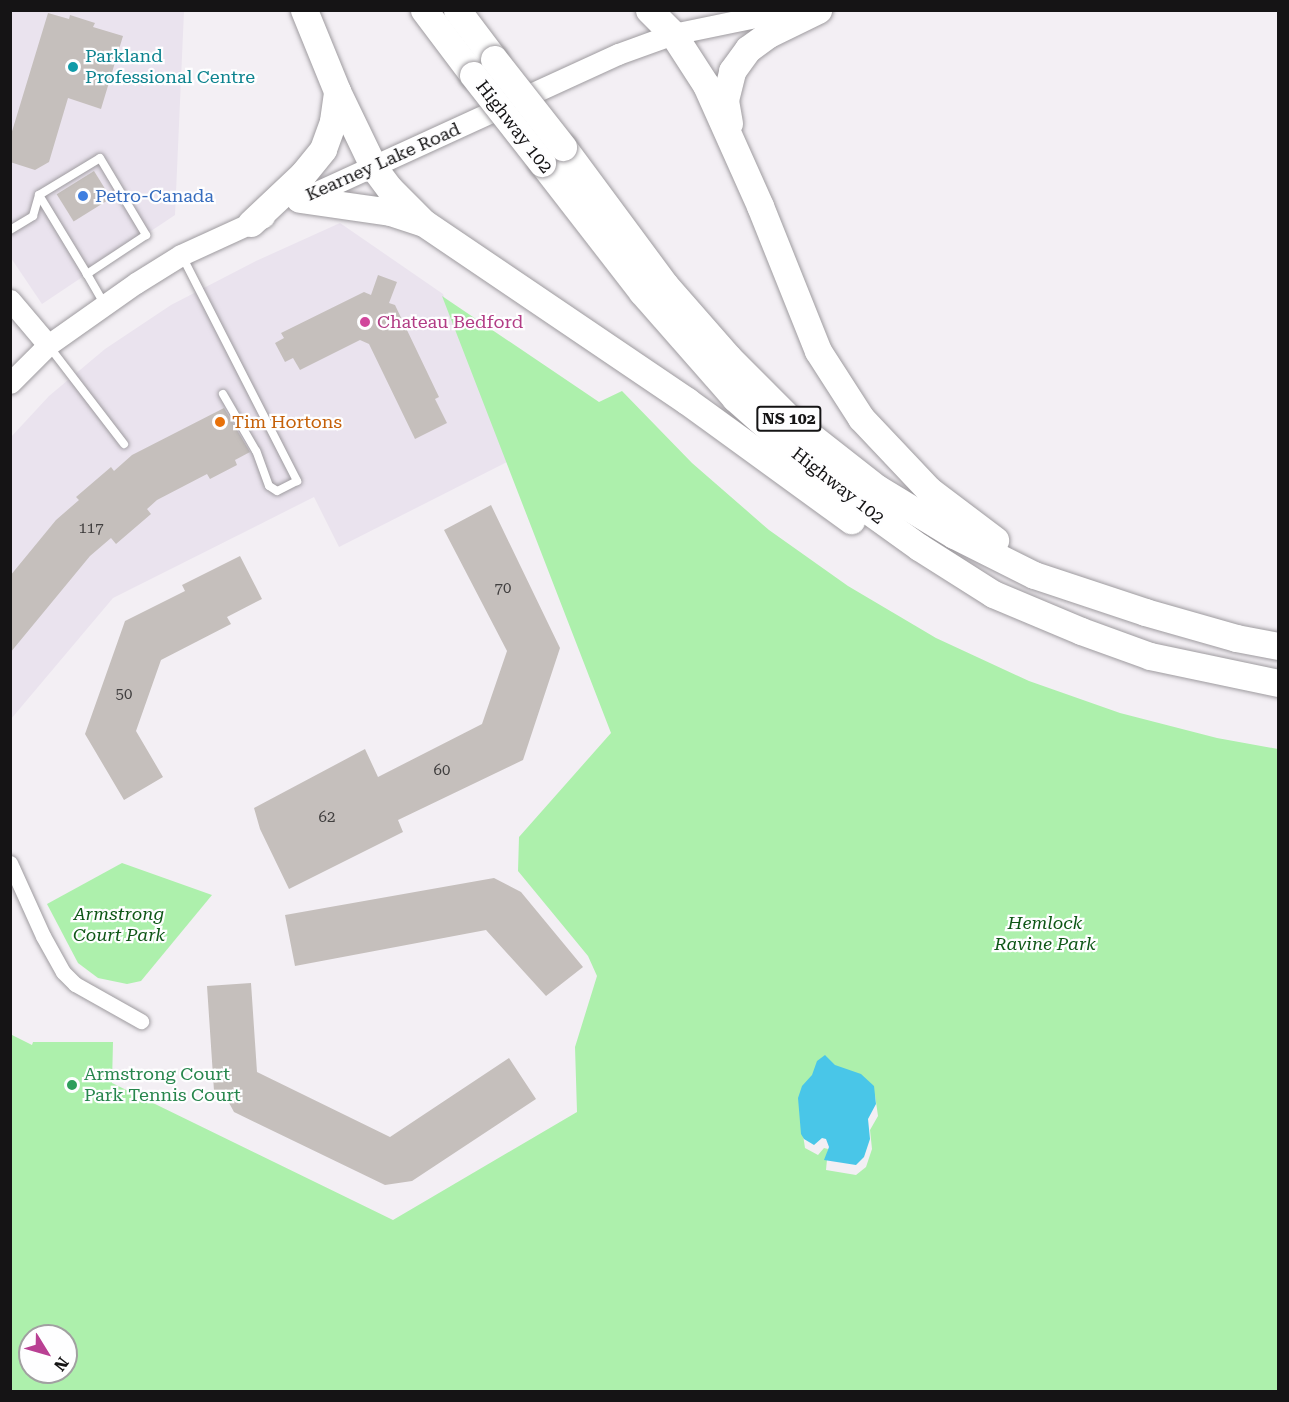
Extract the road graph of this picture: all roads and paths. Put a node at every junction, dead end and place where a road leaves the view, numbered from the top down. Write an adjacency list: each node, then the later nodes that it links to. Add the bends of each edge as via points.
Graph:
1 (304, 10): 9 (highway)
2 (424, 10): 8 (highway, Highway 102 / NS 102)
3 (457, 10): 8 (highway, Highway 102 / NS 102)
4 (650, 10): 7 (highway)
5 (790, 10): 7 (main road, Kearney Lake Road)
6 (818, 10): 10 (highway, via 767,35 748,49 732,71 725,99)
7 (673, 34): 10 (highway, via 706,85); 11 (main road, Kearney Lake Road, via 618,54)
8 (484, 67): 25 (highway, Highway 102 / NS 102, bridge, via 542,163 642,292 735,398 834,486); 26 (highway, Highway 102 / NS 102, bridge, via 563,147 665,285 728,357 795,424 877,488 954,535 1034,575)
9 (337, 91): 11 (highway); 14 (highway, via 333,121 323,149 303,174)
10 (733, 145): 26 (highway, via 818,351 861,418 929,490 973,525)
11 (374, 168): 13 (main road, Kearney Lake Road); 15 (highway)
12 (39, 195): 16 (lane, via 33,216); 18 (lane); 18 (lane, via 100,158 146,235)
13 (300, 199): 14 (main road, Kearney Lake Road); 15 (highway, via 390,212)
14 (251, 223): 17 (main road, Kearney Lake Road)
15 (424, 223): 25 (highway, via 687,401 858,525 922,562)
16 (10, 230)
17 (181, 255): 20 (main road, Kearney Lake Road); 23 (lane, via 297,482 277,491 269,486 256,451)
18 (87, 274): 20 (lane)
19 (10, 300): 21 (main road)
20 (105, 304): 21 (main road, Kearney Lake Road)
21 (48, 345): 22 (main road, Kearney Lake Road); 24 (lane)
22 (10, 383)
23 (223, 394)
24 (124, 444)
25 (993, 594): 28 (highway, Highway 102 / NS 102, via 1150,656)
26 (1094, 594): 27 (highway, Highway 102 / NS 102, via 1236,638)
27 (1278, 646)
28 (1278, 683)
29 (10, 863): 30 (street, via 63,972 75,984)
30 (141, 1021)

